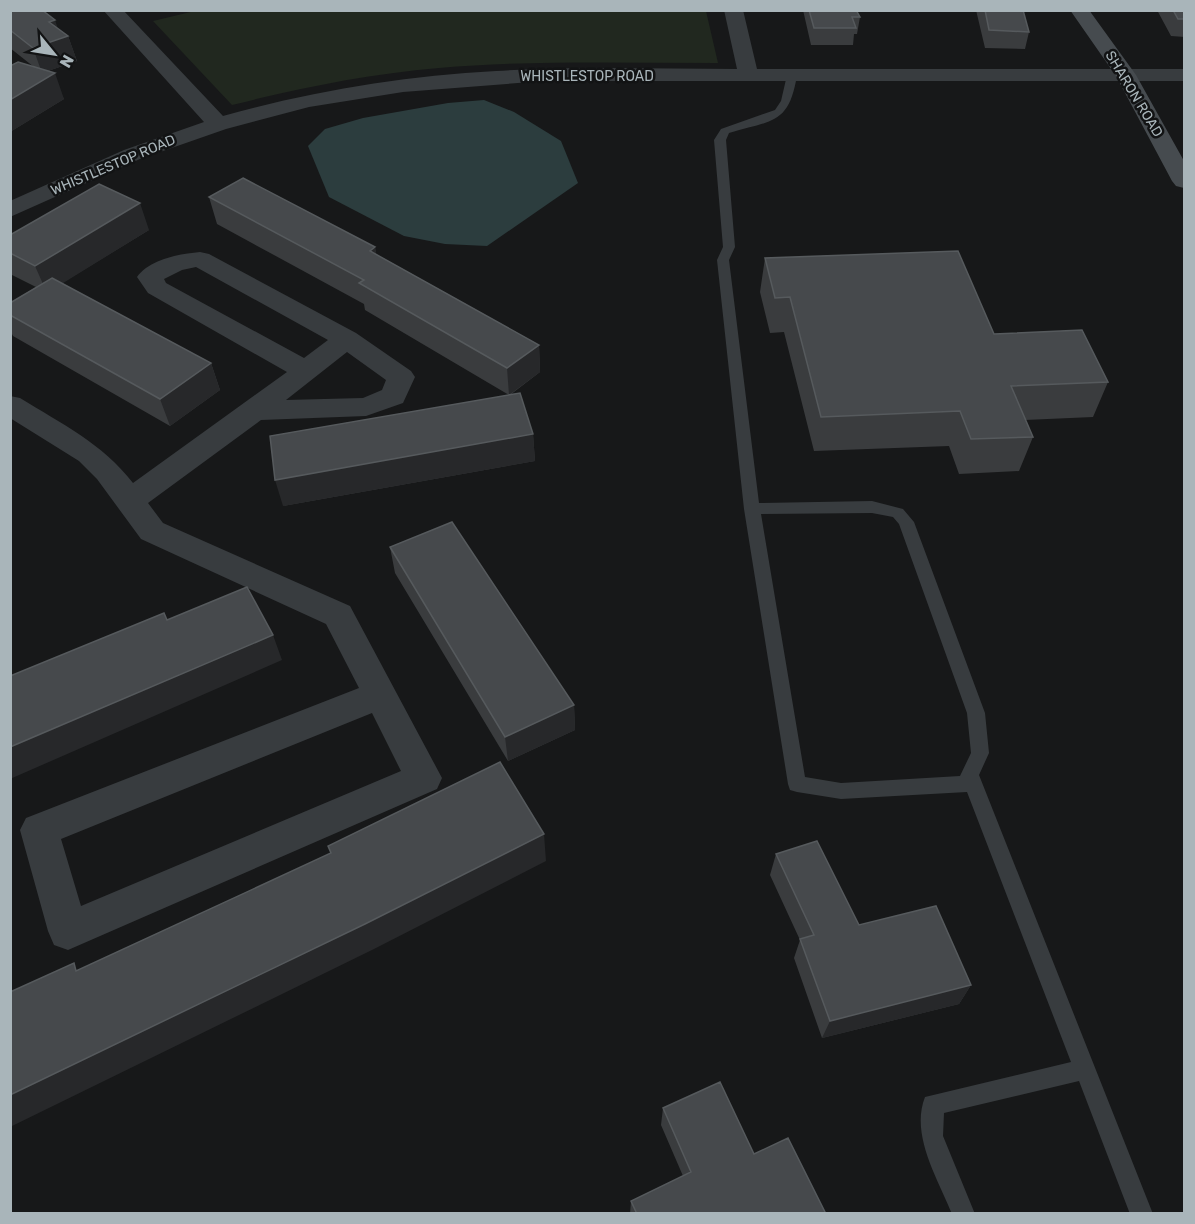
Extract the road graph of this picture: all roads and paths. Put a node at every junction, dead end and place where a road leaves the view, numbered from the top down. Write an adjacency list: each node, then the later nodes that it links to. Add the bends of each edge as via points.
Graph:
1 (112, 10): 8 (street)
2 (733, 10): 4 (street)
3 (1079, 10): 6 (main road, SHARON ROAD)
4 (748, 75): 5 (street, WHISTLESTOP ROAD); 8 (street, WHISTLESTOP ROAD, via 544,75 446,80 328,97)
5 (792, 75): 6 (street, WHISTLESTOP ROAD); 16 (lane, via 782,110 725,131 720,140 729,247 723,261)
6 (1126, 75): 7 (street, WHISTLESTOP ROAD); 9 (main road, SHARON ROAD)
7 (1185, 75)
8 (218, 124): 10 (street, WHISTLESTOP ROAD, via 101,168)
9 (1185, 181)
10 (10, 210)
11 (347, 339): 12 (street); 12 (street, via 200,259 177,261 150,277 157,288); 14 (street, via 401,377 393,396 366,407)
12 (306, 371): 14 (street)
13 (10, 405): 15 (street, via 89,454)
14 (254, 411): 15 (street)
15 (129, 501): 17 (street, via 152,531 338,615)
16 (752, 509): 18 (lane, via 872,507 898,513 906,522 976,713 980,753); 18 (lane, via 797,784 841,791 966,784)
17 (380, 695): 17 (street, via 424,778 68,931 39,830)
18 (970, 775): 19 (lane)
19 (1086, 1069): 20 (lane, via 933,1106 932,1136); 21 (lane)
20 (964, 1214)
21 (1142, 1214)

